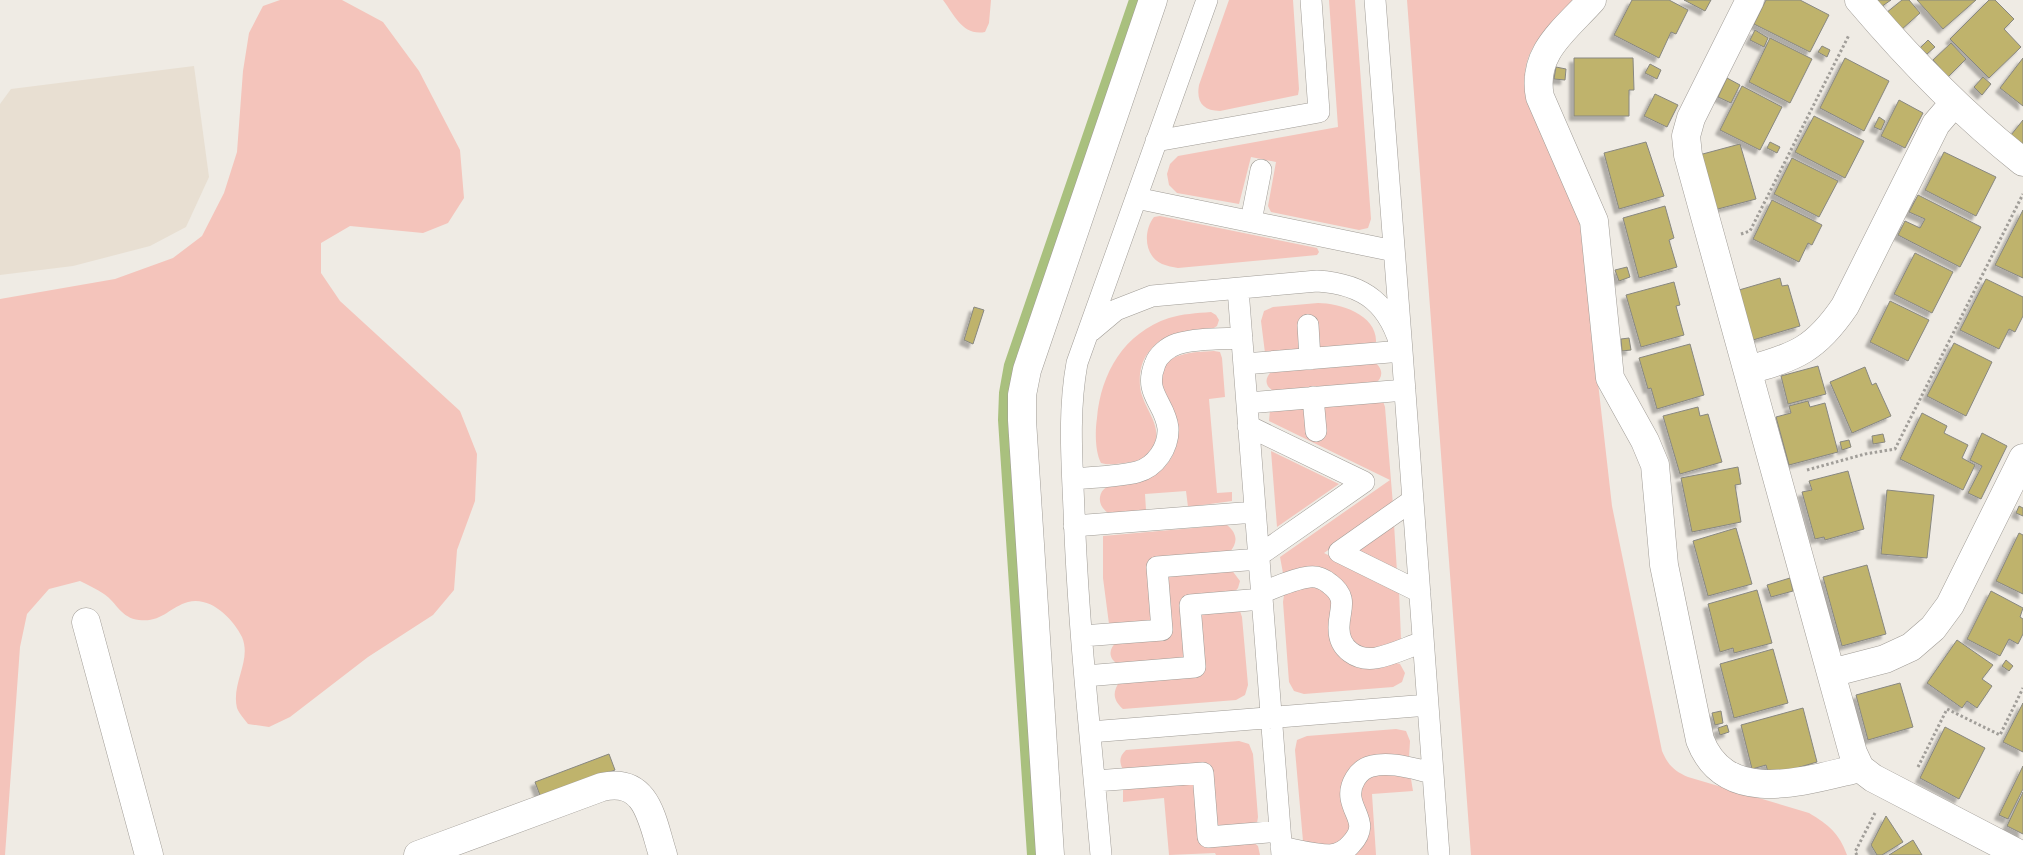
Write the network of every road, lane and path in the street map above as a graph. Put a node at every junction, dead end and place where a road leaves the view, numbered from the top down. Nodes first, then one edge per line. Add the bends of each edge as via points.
1 (1153, 0) edge
2 (1207, 0) edge
3 (1311, 0) edge
4 (1376, 0) edge
5 (1592, 0) edge
6 (1750, 0) edge
7 (1863, 5) edge
8 (1954, 103) junction
9 (1156, 141) junction
10 (2023, 162) edge
11 (1262, 170) dead end
12 (2023, 193) edge
13 (1136, 198) junction
14 (1251, 221) junction
15 (1712, 242) junction
16 (1394, 251) junction
17 (1238, 289) junction
18 (1308, 325) dead end
19 (1088, 335) junction
20 (1242, 338) junction
21 (1402, 352) junction
22 (1310, 359) junction
23 (1244, 364) junction
24 (1748, 370) junction
25 (1405, 390) junction
26 (1314, 397) junction
27 (1247, 402) junction
28 (1248, 426) junction
29 (1316, 431) dead end
30 (2023, 458) edge
31 (1777, 478) junction
32 (1073, 479) junction
33 (1413, 500) junction
34 (1255, 512) junction
35 (1074, 526) junction
36 (1259, 558) junction
37 (1420, 592) junction
38 (1262, 596) junction
39 (86, 622) dead end
40 (1082, 636) junction
41 (1423, 642) junction
42 (1830, 674) junction
43 (1085, 676) junction
44 (2023, 688) edge
45 (1428, 705) junction
46 (1271, 718) junction
47 (1090, 732) junction
48 (1860, 768) junction
49 (1433, 773) junction
50 (1095, 781) junction
51 (1897, 790) junction
52 (1281, 844) edge
53 (149, 855) edge
54 (418, 855) edge
55 (663, 855) edge
56 (1050, 855) edge
57 (1102, 855) edge
58 (1439, 855) edge
59 (1857, 855) edge
60 (2021, 855) edge

1 - 56 street via 1027,370 1022,395
2 - 9 lane
3 - 9 lane via 1319,112
4 - 16 lane
5 - 48 street via 1544,54 1538,67 1537,82 1540,97 1594,221 1610,378 1655,465 1664,565 1700,740 1714,766 1726,774 1757,783 1788,784
6 - 15 street via 1691,118 1686,136 1688,155
7 - 8 street via 1899,48
7 - 15 path via 1750,231
8 - 10 street
8 - 24 street via 1936,124 1845,306 1830,328 1810,346 1786,360
9 - 13 lane
11 - 14 lane
12 - 31 path via 1895,449
13 - 14 lane
13 - 19 lane
14 - 16 lane
15 - 24 street
16 - 21 lane
17 - 19 lane via 1152,296 1134,301 1100,321
17 - 20 lane
17 - 21 lane via 1318,281 1338,282 1357,289 1374,299 1388,314
18 - 22 lane
19 - 32 lane via 1077,363 1072,392
20 - 23 lane
20 - 32 lane via 1177,344 1165,350 1151,372 1151,385 1168,428 1161,455 1138,472
21 - 22 lane
21 - 25 lane
22 - 23 lane
23 - 27 lane
24 - 31 street
25 - 26 lane
25 - 33 lane
26 - 27 lane
26 - 29 lane
27 - 28 lane
28 - 34 lane
28 - 36 lane via 1364,482
30 - 42 street via 1950,605 1933,628 1911,647 1884,659
31 - 42 street
32 - 35 lane
33 - 37 lane
33 - 37 lane via 1339,552
34 - 35 lane
34 - 36 lane
35 - 40 lane
36 - 38 lane
36 - 40 lane via 1157,567 1162,630
37 - 41 lane
38 - 41 lane via 1311,576 1336,588 1342,601 1338,628 1341,642 1350,653 1362,658 1376,658
38 - 43 lane via 1190,605 1195,667
38 - 46 lane
39 - 53 street
40 - 43 lane
41 - 45 lane
42 - 48 street
43 - 47 lane
44 - 51 path via 2000,735 1947,709
45 - 46 lane
45 - 49 lane
46 - 47 lane
46 - 52 lane
47 - 50 lane
48 - 51 street
49 - 52 lane via 1384,764 1370,766 1359,773 1352,786 1351,799 1360,826 1356,839 1346,850 1333,855
49 - 58 lane
50 - 52 lane via 1203,773 1208,837
50 - 57 lane
51 - 59 path via 1855,852
51 - 60 street
54 - 55 street via 617,784 631,788 642,797

